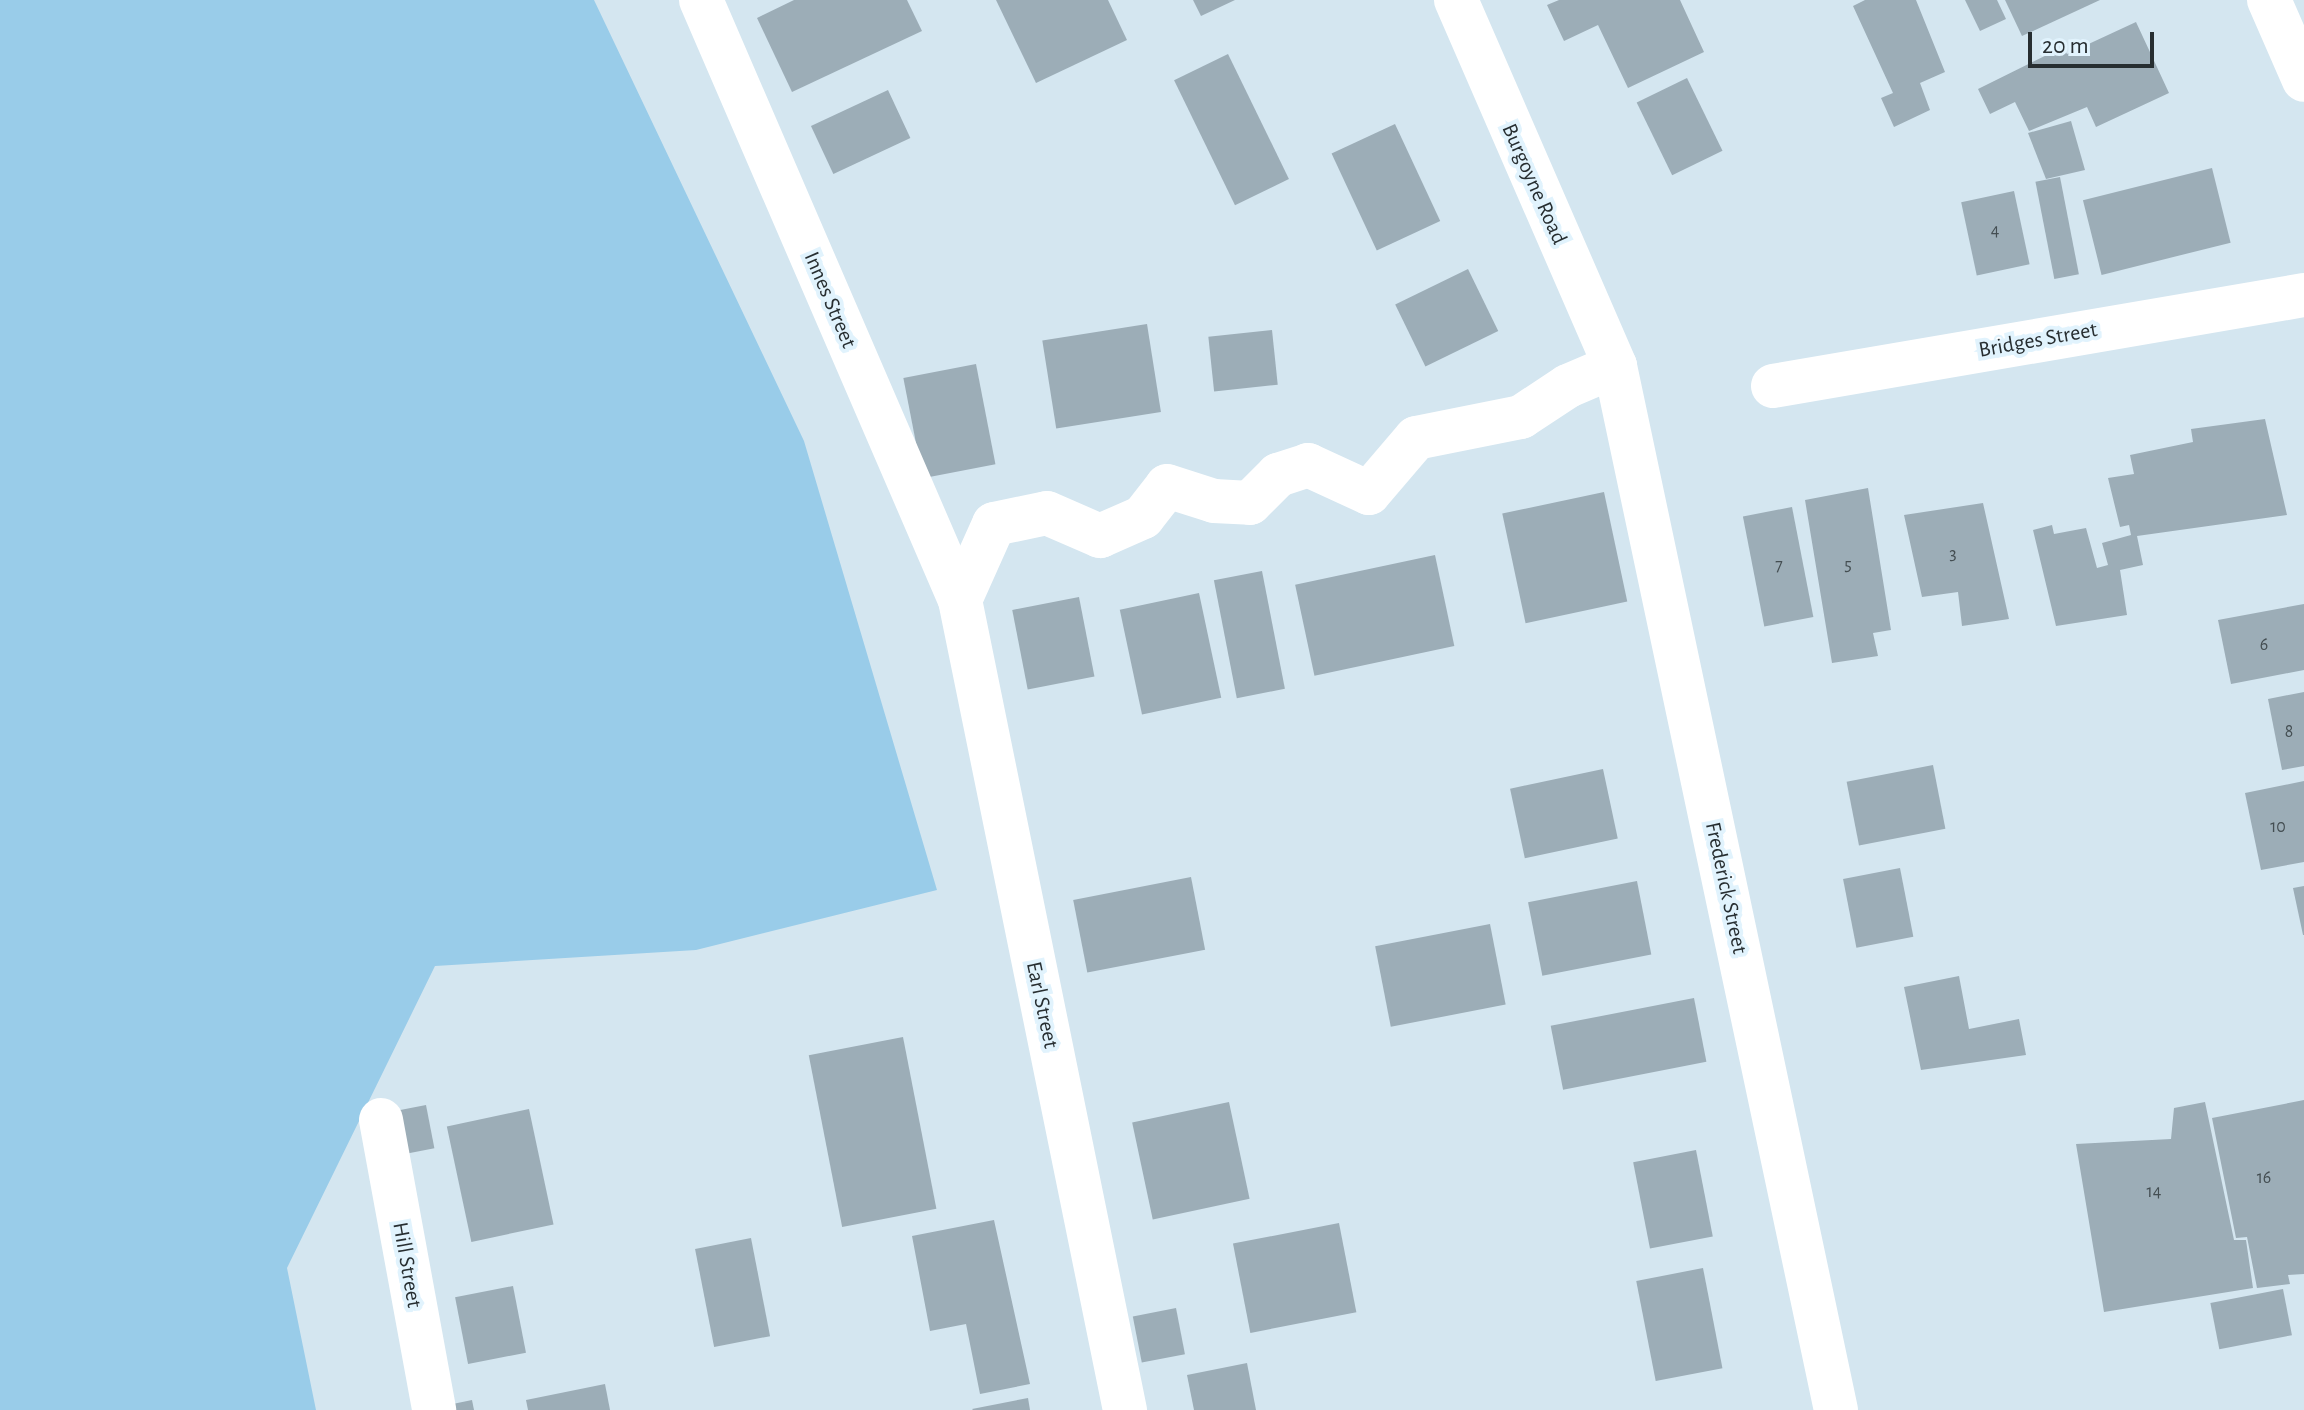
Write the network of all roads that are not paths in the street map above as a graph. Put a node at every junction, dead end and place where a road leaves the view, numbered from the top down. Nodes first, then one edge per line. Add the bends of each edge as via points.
1 (701, 0) edge
2 (1456, 0) edge
3 (2269, 0) edge
4 (2304, 80) edge
5 (2304, 295) edge
6 (1615, 366) junction
7 (1773, 386) dead end
8 (960, 600) junction
9 (381, 1120) dead end
10 (434, 1410) edge
11 (1125, 1410) edge
12 (1836, 1410) edge

1 - 8 street, Innes Street
2 - 6 street, Burgoyne Road
3 - 4 street
5 - 7 street, Bridges Street
6 - 8 street via 1568,386 1521,417 1416,438 1369,493 1308,465 1278,475 1250,503 1214,501 1167,486 1143,517 1100,536 1047,513 994,524
6 - 12 street, Frederick Street
8 - 11 street, Earl Street
9 - 10 street, Hill Street

